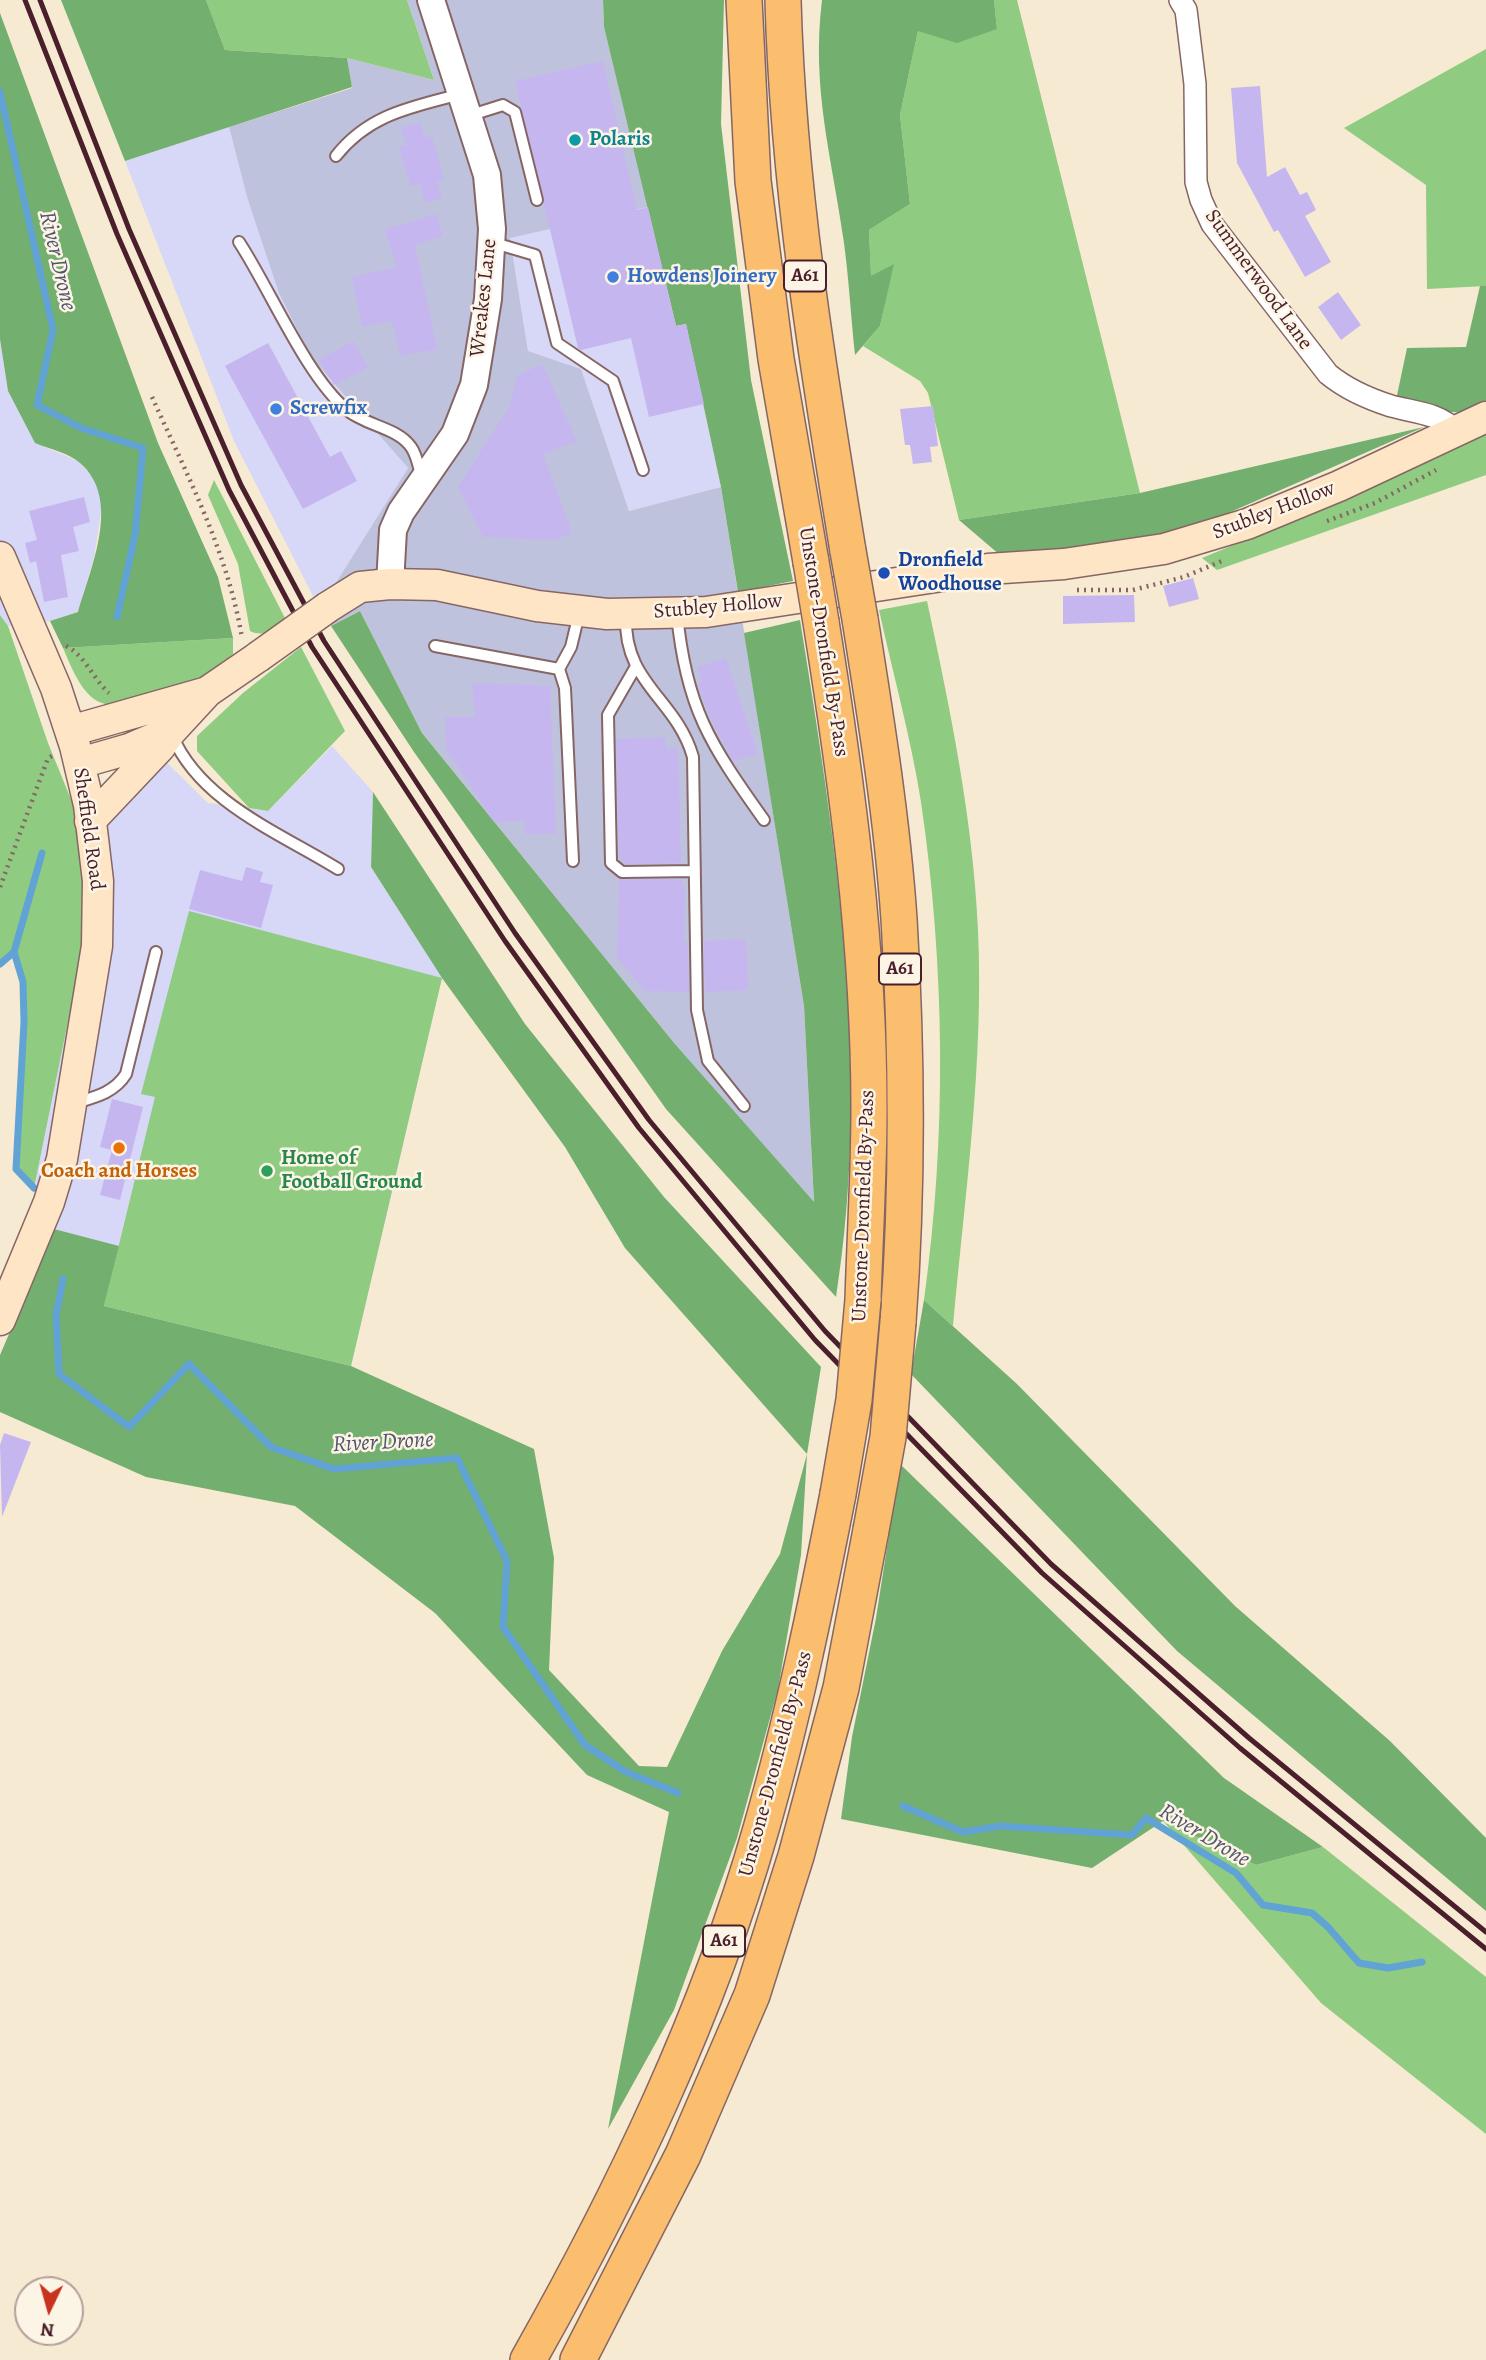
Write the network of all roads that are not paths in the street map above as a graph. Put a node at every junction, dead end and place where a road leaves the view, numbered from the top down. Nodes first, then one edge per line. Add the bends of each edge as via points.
1 (431, 0) edge
2 (744, 0) edge
3 (783, 0) edge
4 (1180, 0) edge
5 (465, 105) junction
6 (336, 156) dead end
7 (537, 200) dead end
8 (239, 242) dead end
9 (491, 242) junction
10 (1486, 417) edge
11 (1455, 431) junction
12 (643, 470) dead end
13 (423, 481) junction
14 (0, 558) edge
15 (390, 583) junction
16 (0, 605) edge
17 (580, 611) junction
18 (677, 613) junction
19 (626, 614) junction
20 (29, 629) junction
21 (435, 646) dead end
22 (635, 668) junction
23 (559, 669) junction
24 (207, 692) junction
25 (171, 731) junction
26 (75, 747) junction
27 (764, 820) dead end
28 (90, 821) junction
29 (573, 861) dead end
30 (338, 869) dead end
31 (695, 870) junction
32 (156, 952) dead end
33 (72, 1104) junction
34 (744, 1106) dead end
35 (0, 1320) edge
36 (528, 2360) edge
37 (578, 2360) edge

1 - 5 street, Wreakes Lane
2 - 36 highway, Unstone-Dronfield By-Pass / A61, bridge via 753,181 776,359 841,745 859,910 869,1107 863,1300 854,1400 804,1670 761,1831 719,1957 655,2115 582,2266
3 - 37 highway, Unstone-Dronfield By-Pass / A61, bridge via 785,90 797,216 884,770 898,919 906,1166 898,1322 888,1437 841,1688 796,1856 752,1995 683,2155
4 - 11 street, Summerwood Lane via 1186,10 1195,84 1195,182 1212,224 1334,379 1387,405 1445,421
5 - 6 lane via 401,111 351,136
5 - 7 lane via 503,105 514,112
5 - 9 street, Wreakes Lane via 487,175
8 - 13 lane via 332,396 368,424 398,434 412,448
9 - 12 lane via 535,255 557,343 613,381
9 - 13 street, Wreakes Lane via 488,299 474,385 455,434
10 - 11 main road, Stubley Hollow
11 - 18 main road, Stubley Hollow via 1247,524 1164,549
13 - 15 street, Wreakes Lane via 393,530
14 - 20 main road, Sheffield Road
15 - 17 main road, Stubley Hollow via 437,585
15 - 24 main road, Stubley Hollow, bridge via 360,587
16 - 20 main road
17 - 19 main road, Stubley Hollow
17 - 23 lane via 571,647
18 - 19 main road, Stubley Hollow
18 - 27 lane via 683,666 698,716 719,757
19 - 22 lane via 628,653
20 - 26 main road, Sheffield Road via 56,688
21 - 23 lane
22 - 31 lane via 687,738 693,757
22 - 31 lane via 608,715 611,863 622,872
23 - 29 lane via 565,688
24 - 25 main road, Stubley Hollow
24 - 26 main road, Stubley Hollow
25 - 26 main road, Stubley Hollow via 129,750
25 - 28 main road, Stubley Hollow
25 - 30 lane via 179,752 217,796
26 - 28 main road, Sheffield Road
28 - 33 main road, Sheffield Road via 97,870 97,946
31 - 34 lane via 701,1042 708,1061
32 - 33 lane via 126,1074 104,1094
33 - 35 main road, Sheffield Road via 62,1159

